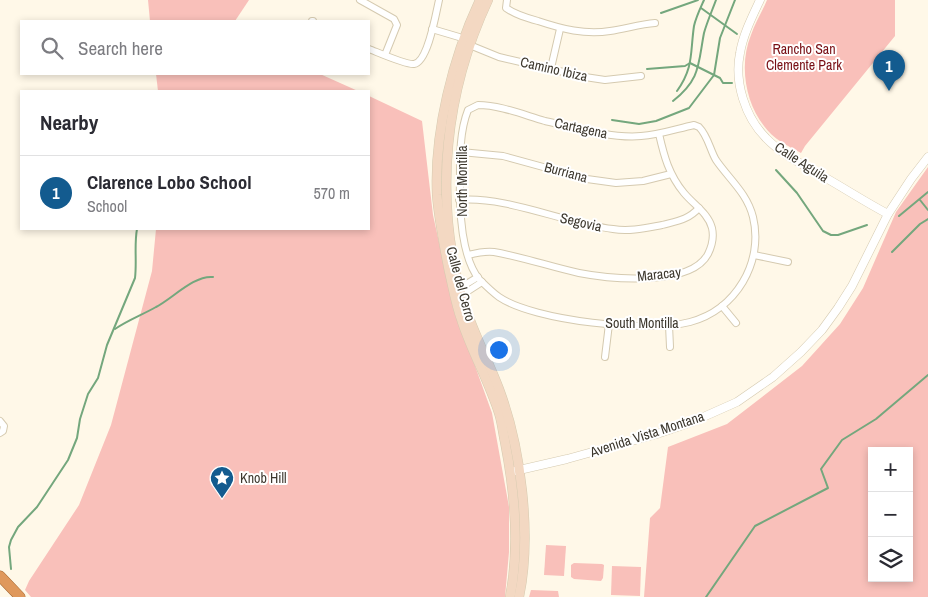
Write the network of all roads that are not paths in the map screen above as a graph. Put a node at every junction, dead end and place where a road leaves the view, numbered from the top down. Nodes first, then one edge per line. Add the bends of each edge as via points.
1 (360, 0) edge
2 (439, 0) edge
3 (480, 0) edge
4 (488, 0) edge
5 (507, 0) edge
6 (760, 0) edge
7 (655, 23) dead end
8 (560, 28) junction
9 (432, 30) junction
10 (466, 42) junction
11 (370, 49) edge
12 (385, 55) junction
13 (551, 68) junction
14 (641, 76) dead end
15 (468, 110) joint
16 (696, 126) joint
17 (659, 134) junction
18 (461, 152) junction
19 (928, 157) edge
20 (671, 174) junction
21 (459, 200) junction
22 (698, 208) junction
23 (888, 214) junction
24 (468, 255) junction
25 (754, 255) junction
26 (788, 262) dead end
27 (480, 280) junction
28 (457, 292) junction
29 (722, 306) junction
30 (736, 323) dead end
31 (609, 324) junction
32 (669, 325) junction
33 (670, 347) dead end
34 (605, 357) dead end
35 (0, 421) edge
36 (0, 433) edge
37 (515, 471) junction
38 (0, 576) edge
39 (20, 597) edge
40 (510, 597) edge
41 (519, 597) edge

1 - 12 street via 394,19 397,25
2 - 9 street
3 - 10 main road, Calle del Cerro
4 - 10 main road, Calle del Cerro
5 - 8 street via 506,8 513,13
6 - 23 street, Calle Aguila via 742,43 739,69 743,99 753,120 766,138 794,159
7 - 8 street via 589,33
8 - 13 street
9 - 10 street, Camino Ibiza
9 - 12 street via 418,62 412,64
10 - 13 street, Camino Ibiza via 499,56
10 - 28 main road, Calle del Cerro via 446,162 448,234
11 - 12 street
13 - 14 street, Camino Ibiza via 605,80
15 - 17 street, Cartagena via 478,105 492,106 618,136
15 - 18 street, North Montilla
16 - 17 street, Cartagena
16 - 25 street, South Montilla via 701,128 716,160 748,202 753,217
17 - 20 street, Maracay
18 - 20 street, Burriana via 503,156 587,179 616,183
18 - 21 street, North Montilla
19 - 23 street, Avenida Vista Montana
20 - 22 street, Maracay
21 - 22 street, Segovia via 487,200 614,230 640,229 684,220
21 - 24 street, North Montilla
22 - 24 street, Maracay via 712,228 712,247 705,260 679,274 610,277 492,252
23 - 37 street, Avenida Vista Montana via 838,308 801,352 766,382 736,402 692,422
24 - 27 street, North Montilla
25 - 26 street
25 - 29 street, South Montilla via 748,274 736,293
27 - 28 street via 465,293
27 - 31 street, South Montilla via 499,297 516,306 584,322
28 - 37 main road, Calle del Cerro via 462,322 499,413
29 - 30 street
29 - 32 street, South Montilla via 704,317
31 - 32 street, South Montilla
31 - 34 street
32 - 33 street
35 - 36 street via 4,426
37 - 40 main road, Calle del Cerro via 515,549
37 - 41 main road, Calle del Cerro via 524,511
38 - 39 highway

